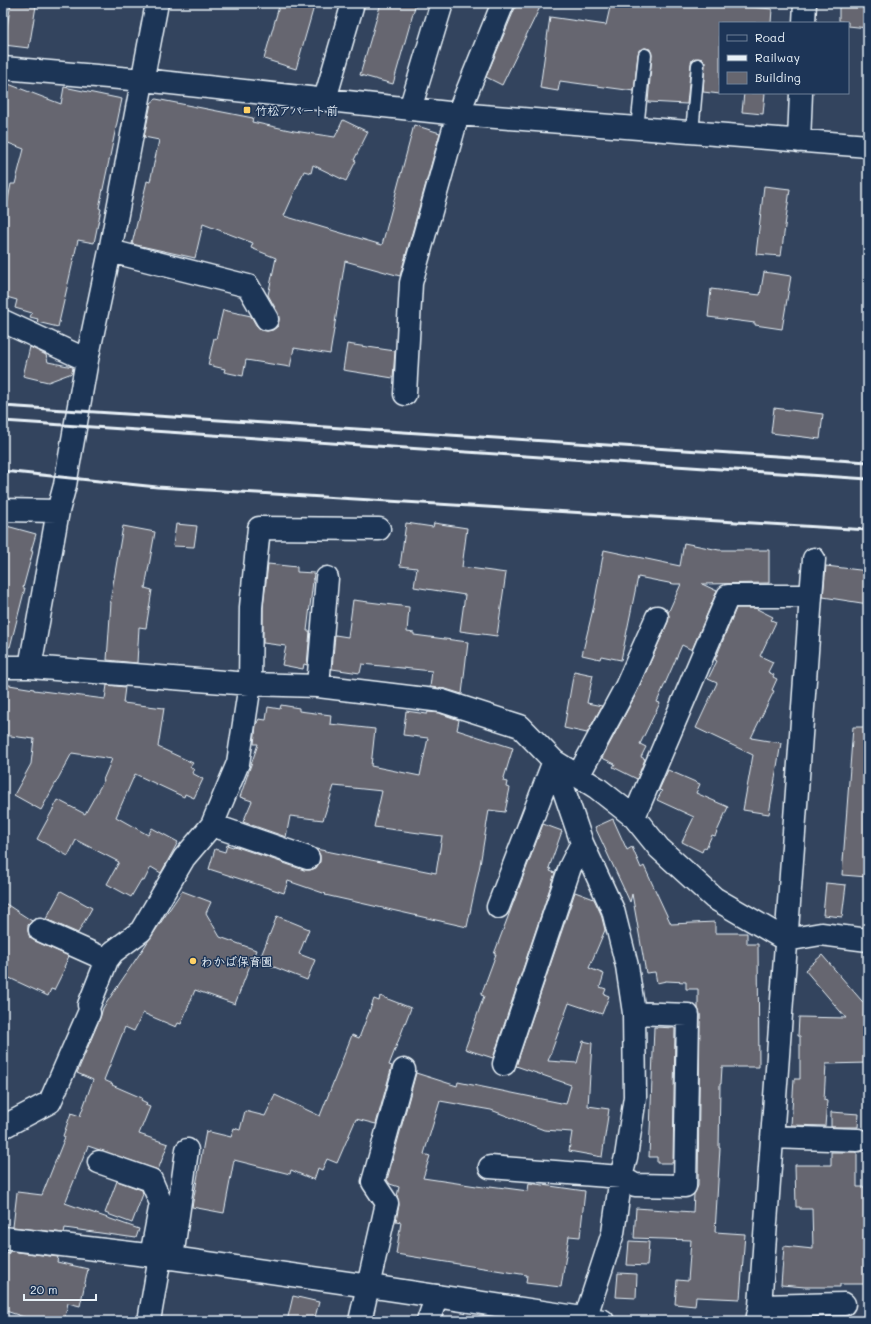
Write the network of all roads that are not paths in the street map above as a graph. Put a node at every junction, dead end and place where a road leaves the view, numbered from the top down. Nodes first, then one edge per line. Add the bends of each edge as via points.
1 (157, 3) edge
2 (353, 3) edge
3 (442, 3) edge
4 (503, 3) edge
5 (805, 3) edge
6 (804, 22) edge
7 (645, 55) dead end
8 (698, 65) dead end
9 (3, 68) edge
10 (143, 80) junction
11 (801, 94) edge
12 (325, 99) junction
13 (410, 109) junction
14 (458, 114) junction
15 (637, 128) junction
16 (692, 132) junction
17 (798, 141) junction
18 (868, 146) edge
19 (110, 251) junction
20 (267, 319) dead end
21 (3, 322) edge
22 (87, 360) junction
23 (405, 394) dead end
24 (3, 510) edge
25 (58, 511) junction
26 (379, 529) dead end
27 (814, 558) dead end
28 (327, 578) dead end
29 (811, 596) junction
30 (657, 617) dead end
31 (3, 667) edge
32 (30, 667) junction
33 (250, 684) junction
34 (318, 686) junction
35 (554, 761) junction
36 (578, 776) junction
37 (634, 818) junction
38 (212, 825) junction
39 (582, 843) junction
40 (308, 858) dead end
41 (498, 907) dead end
42 (40, 930) dead end
43 (786, 940) junction
44 (868, 940) edge
45 (108, 960) junction
46 (634, 1013) junction
47 (504, 1064) dead end
48 (404, 1070) dead end
49 (3, 1127) edge
50 (772, 1137) junction
51 (858, 1140) dead end
52 (187, 1150) dead end
53 (99, 1162) dead end
54 (490, 1167) dead end
55 (621, 1177) junction
56 (3, 1238) edge
57 (161, 1257) junction
58 (369, 1286) junction
59 (437, 1296) junction
60 (844, 1304) dead end
61 (758, 1314) edge
62 (594, 1320) edge
63 (149, 1321) edge
64 (360, 1321) edge
65 (428, 1321) edge

1 - 10 street
2 - 12 street
3 - 13 street
4 - 14 street
5 - 6 street
7 - 15 lane
8 - 16 lane
9 - 10 street
10 - 12 street
10 - 19 street
11 - 17 street
12 - 13 street
13 - 14 street
14 - 15 street
14 - 23 street via 411,283
15 - 16 street
16 - 17 street
17 - 18 street
19 - 20 street via 248,286
19 - 22 street
21 - 22 street
22 - 25 street
24 - 25 street
25 - 32 street
26 - 33 street via 259,528 251,607
27 - 29 street
28 - 34 street
29 - 37 street via 728,596
29 - 43 street
30 - 36 street via 626,687
31 - 32 street
32 - 33 street
33 - 34 street
33 - 38 street via 238,763
34 - 35 street via 442,701 520,726
35 - 36 street
35 - 39 street
35 - 41 street
36 - 37 street
37 - 43 street via 659,848 714,898
38 - 40 street
38 - 45 street via 184,858 141,931 113,952
39 - 46 street via 613,910 627,966
39 - 47 street via 570,866
42 - 45 street
43 - 44 street via 821,934
43 - 50 street
45 - 49 street via 50,1102
46 - 55 street via 635,1098
46 - 55 street via 688,1015 685,1186 635,1185
48 - 58 street via 373,1182 387,1203
50 - 51 street
50 - 61 street
52 - 57 street
53 - 57 street via 151,1180 162,1202
54 - 55 street
55 - 62 street via 613,1233
56 - 57 street
57 - 58 street
57 - 63 street
58 - 59 street
58 - 64 street
59 - 62 street
59 - 65 street
60 - 61 street

